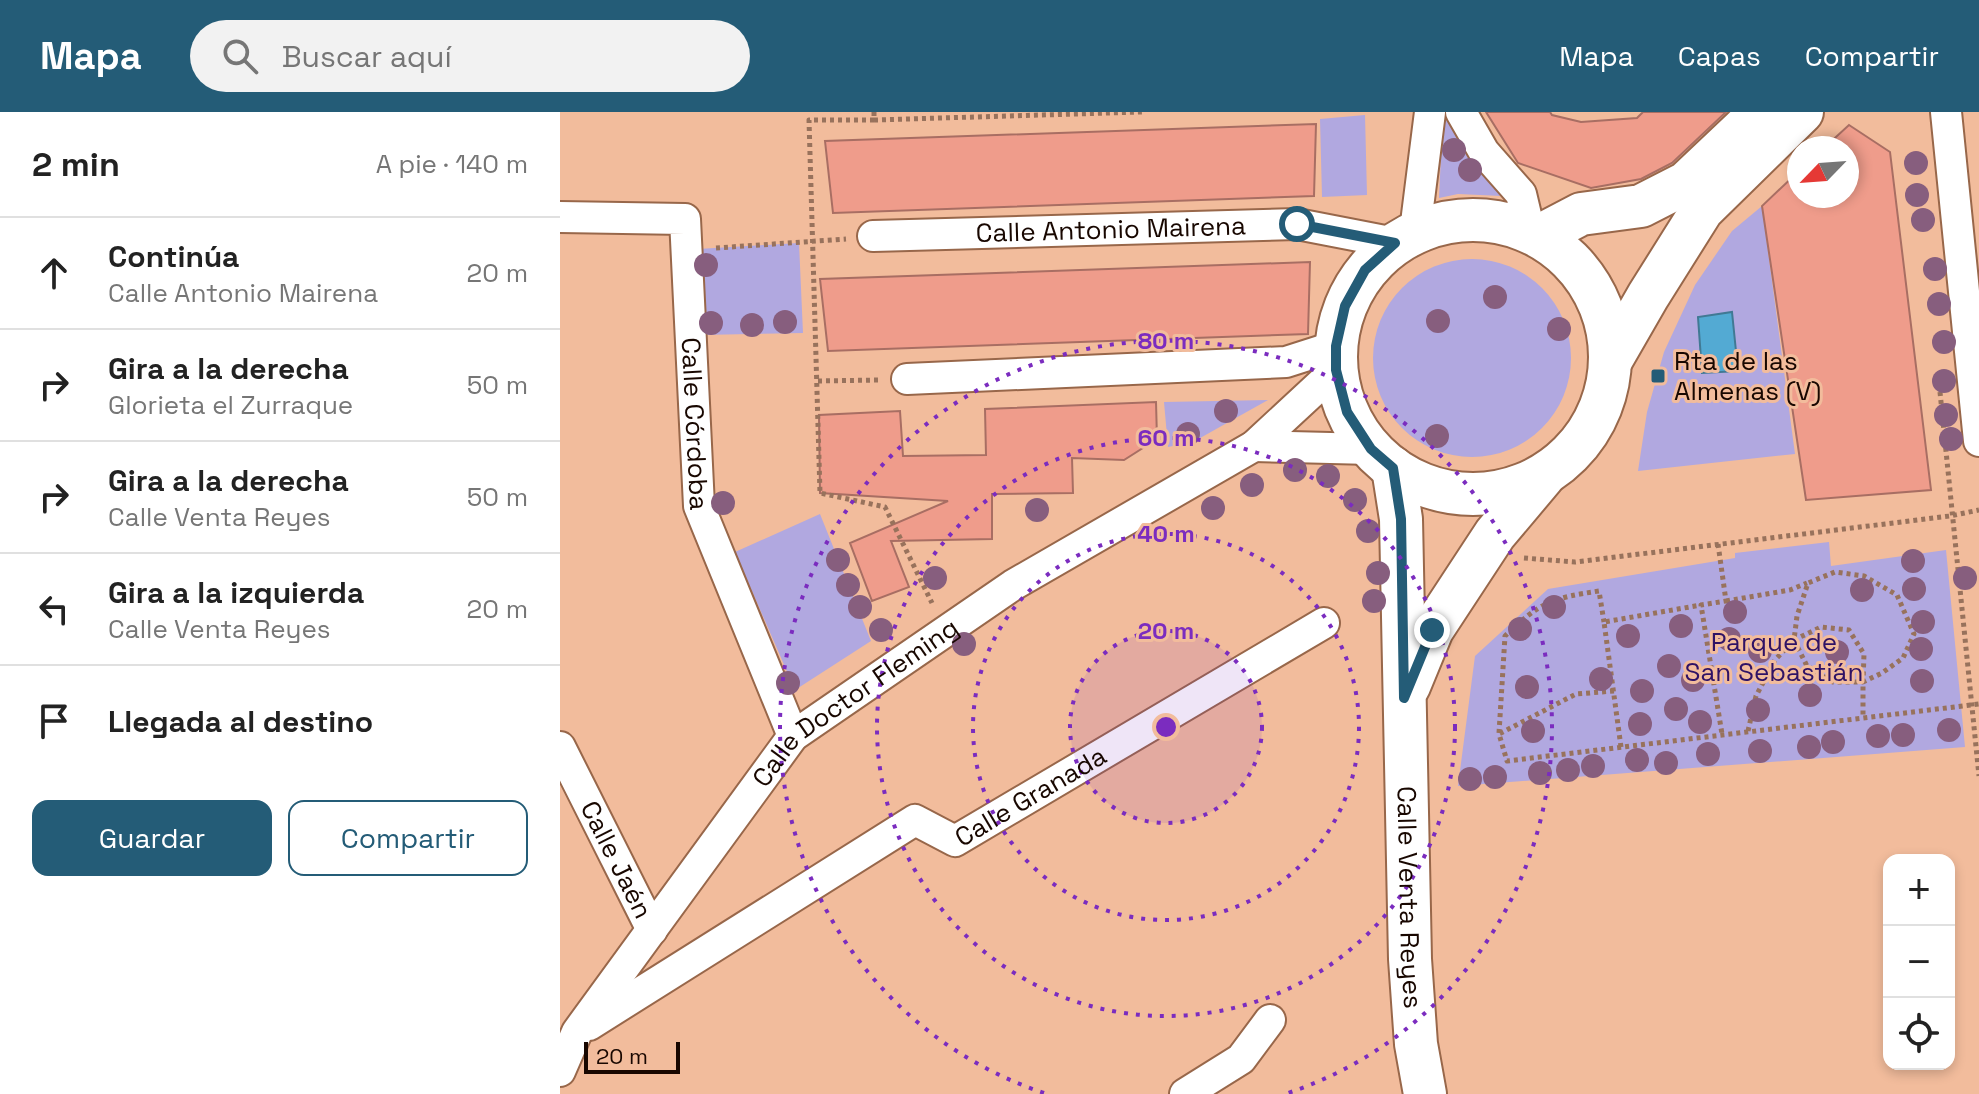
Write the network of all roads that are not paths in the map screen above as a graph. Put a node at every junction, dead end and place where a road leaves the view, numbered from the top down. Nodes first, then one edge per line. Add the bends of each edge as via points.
1 (1430, 112) edge
2 (1461, 112) edge
3 (1761, 112) edge
4 (1802, 112) edge
5 (1946, 112) edge
6 (560, 217) edge
7 (1535, 234) junction
8 (873, 236) dead end
9 (1405, 237) junction
10 (1336, 358) junction
11 (1610, 362) junction
12 (907, 379) road end
13 (1979, 441) edge
14 (1254, 446) junction
15 (1382, 458) junction
16 (1548, 472) junction
17 (1324, 623) dead end
18 (1404, 698) junction
19 (793, 736) junction
20 (560, 747) edge
21 (652, 930) junction
22 (1270, 1020) dead end
23 (569, 1029) edge
24 (560, 1071) edge
25 (1185, 1094) edge
26 (1425, 1094) edge

1 - 9 street
2 - 7 street via 1484,152 1521,194
3 - 7 main road via 1686,183 1641,206 1581,214
4 - 11 main road via 1702,210
5 - 13 street
6 - 19 street, Calle Córdoba via 685,219 699,506
7 - 9 main road via 1473,219
7 - 11 main road via 1569,259 1593,289 1606,324
8 - 9 street, Calle Antonio Mairena via 1297,224
9 - 10 main road via 1365,270 1345,306
10 - 12 street
10 - 14 street, Calle Doctor Fleming
10 - 15 main road via 1347,412
11 - 16 main road via 1602,405 1588,430
14 - 15 street
14 - 19 street, Calle Doctor Fleming via 1013,585
15 - 16 main road via 1429,487 1470,494 1510,489
15 - 18 main road, Calle Venta Reyes via 1401,519
16 - 18 main road, Calle Venta Reyes via 1495,534 1432,630
17 - 23 street, Calle Granada via 955,841 915,820
18 - 26 main road, Calle Venta Reyes via 1410,959
19 - 21 street, Calle Doctor Fleming
20 - 21 street, Calle Jaén
21 - 23 street, Calle Doctor Fleming
22 - 25 street via 1241,1059
23 - 24 street, Calle Doctor Fleming

